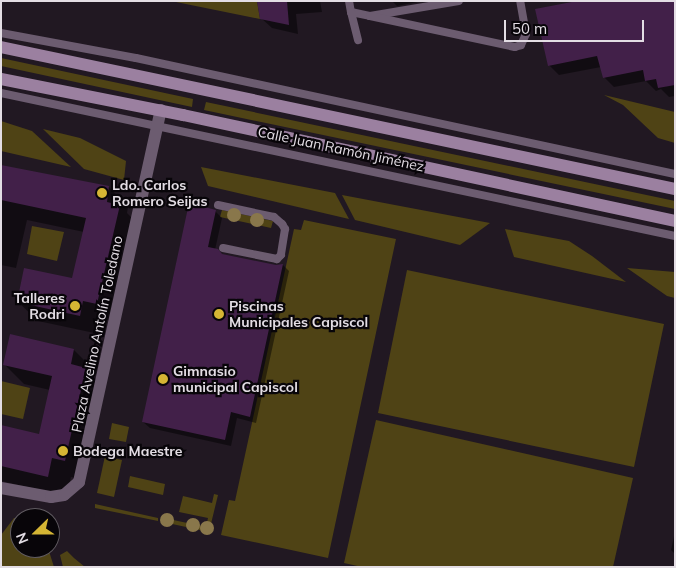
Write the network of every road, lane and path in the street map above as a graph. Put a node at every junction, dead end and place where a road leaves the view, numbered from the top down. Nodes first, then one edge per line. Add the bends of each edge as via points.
1 (349, 1) edge
2 (459, 1) edge
3 (520, 1) edge
4 (351, 12) junction
5 (370, 16) junction
6 (1, 32) edge
7 (358, 40) dead end
8 (1, 47) edge
9 (1, 79) edge
10 (1, 93) edge
11 (161, 110) junction
12 (158, 125) junction
13 (675, 174) edge
14 (675, 189) edge
15 (218, 205) dead end
16 (675, 221) edge
17 (675, 236) edge
18 (223, 248) dead end
19 (1, 488) edge

1 - 4 lane
2 - 5 lane
3 - 5 lane via 526,34 521,45 514,47
4 - 5 lane
4 - 7 lane
6 - 13 lane
8 - 14 main road
9 - 11 main road, Calle Juan Ramón Jiménez
10 - 12 lane, Calle Juan Ramón Jiménez
11 - 12 street, Plaza Avelino Antolín Toledano
11 - 16 main road, Calle Juan Ramón Jiménez
12 - 17 lane, Calle Juan Ramón Jiménez
12 - 19 street, Plaza Avelino Antolín Toledano via 79,482 64,495 51,497
15 - 18 lane via 274,217 285,229 281,255 277,258

